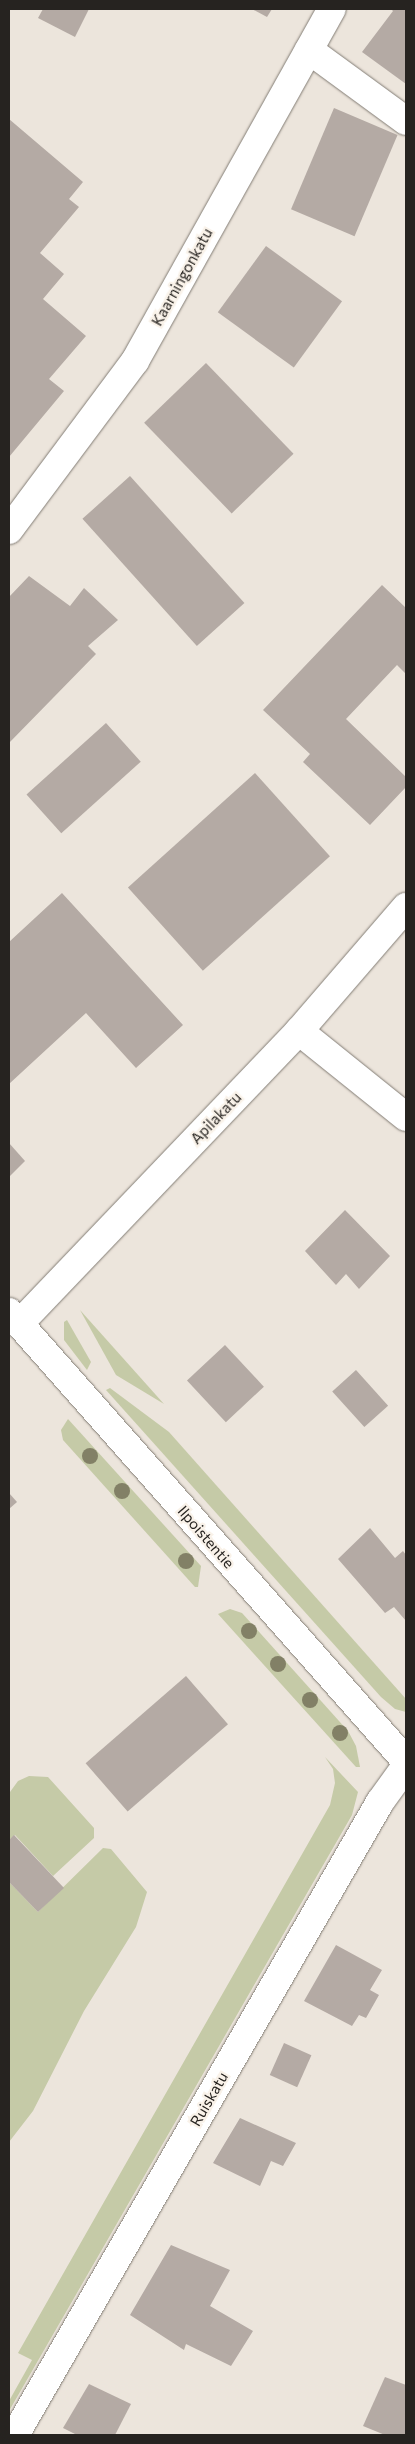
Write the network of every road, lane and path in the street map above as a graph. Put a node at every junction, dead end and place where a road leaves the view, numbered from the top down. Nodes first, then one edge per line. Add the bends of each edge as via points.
1 (332, 9) edge
2 (309, 50) junction
3 (406, 121) edge
4 (9, 530) edge
5 (406, 907) edge
6 (299, 1031) junction
7 (406, 1117) edge
8 (14, 1318) edge
9 (406, 1761) edge
10 (406, 1766) edge
11 (15, 2435) edge

1 - 2 street, Kaarningonkatu
2 - 3 street
2 - 4 street, Kaarningonkatu via 135,362
5 - 6 street, Apilakatu
6 - 7 street
6 - 8 street, Apilakatu
8 - 9 street, Ilpoistentie
10 - 11 street, Ruiskatu via 380,1802

